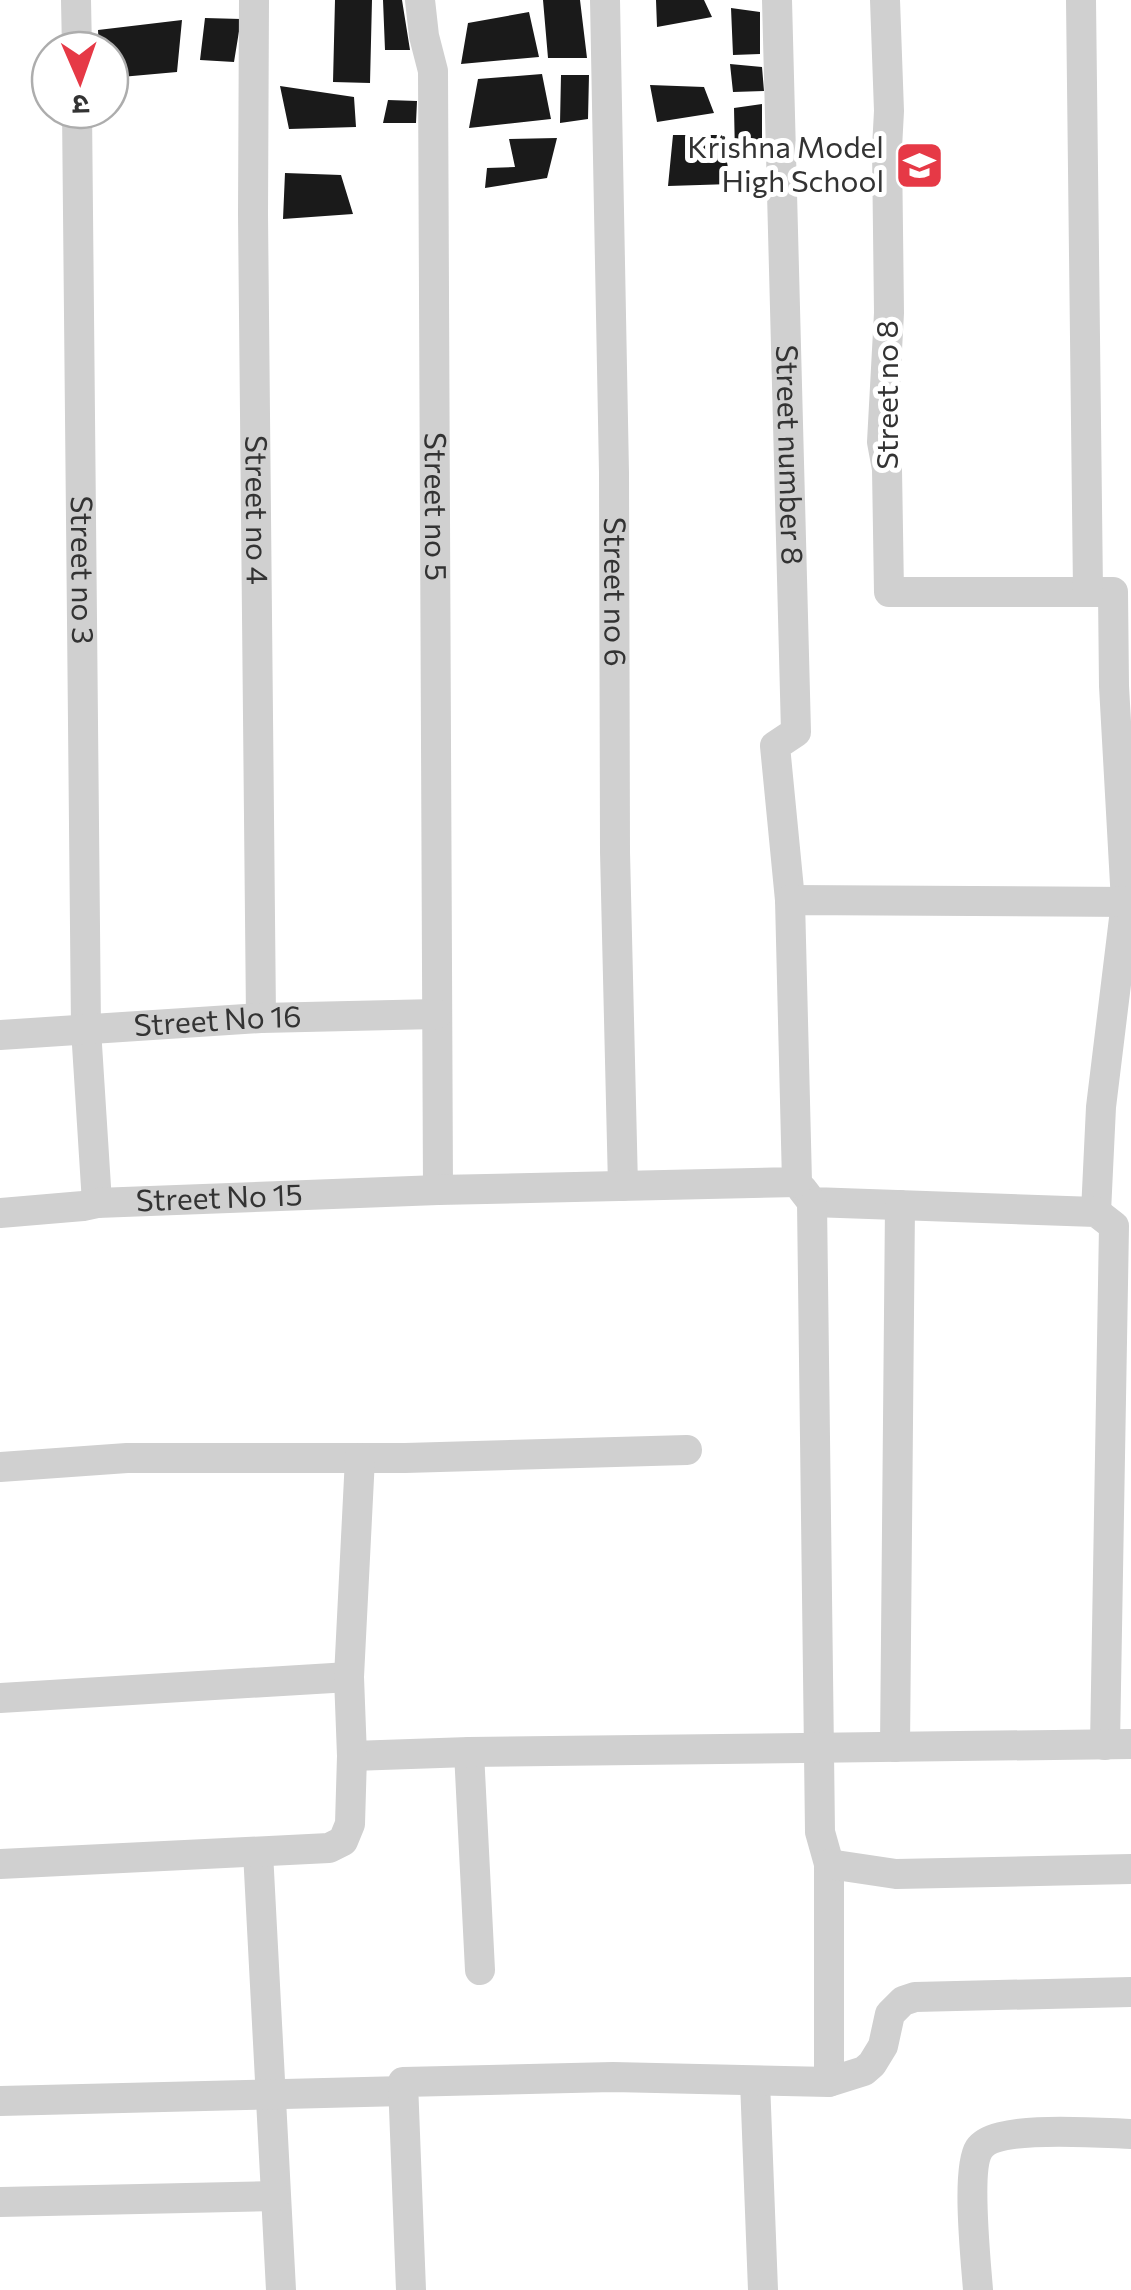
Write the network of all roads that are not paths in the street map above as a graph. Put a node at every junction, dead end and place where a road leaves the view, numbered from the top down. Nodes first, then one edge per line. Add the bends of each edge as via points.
1 (76, 0) edge
2 (254, 0) edge
3 (420, 0) edge
4 (605, 0) edge
5 (777, 0) edge
6 (886, 0) edge
7 (1081, 0) edge
8 (77, 30) edge
9 (78, 130) edge
10 (1088, 591) junction
11 (1122, 686) edge
12 (790, 900) junction
13 (1128, 902) edge
14 (437, 1014) junction
15 (260, 1018) junction
16 (86, 1029) junction
17 (0, 1035) edge
18 (1116, 1107) edge
19 (623, 1186) junction
20 (438, 1190) junction
21 (804, 1192) junction
22 (97, 1203) junction
23 (900, 1205) junction
24 (1096, 1212) junction
25 (0, 1213) edge
26 (687, 1450) dead end
27 (360, 1458) junction
28 (0, 1467) edge
29 (349, 1677) junction
30 (0, 1698) edge
31 (1118, 1744) edge
32 (895, 1747) junction
33 (820, 1748) junction
34 (469, 1752) junction
35 (352, 1756) junction
36 (258, 1852) junction
37 (0, 1864) edge
38 (829, 1864) junction
39 (1131, 1869) edge
40 (480, 1970) dead end
41 (1131, 1992) edge
42 (755, 2081) junction
43 (828, 2082) junction
44 (404, 2091) junction
45 (273, 2094) junction
46 (0, 2100) edge
47 (1131, 2134) edge
48 (275, 2196) junction
49 (0, 2202) edge
50 (282, 2290) edge
51 (411, 2290) edge
52 (762, 2290) edge
53 (978, 2290) edge

1 - 8 street
2 - 15 street, Street no 4
3 - 14 street, Street no 5 via 433,70
4 - 19 street, Street no 6
5 - 12 street, Street number 8 via 796,732 775,746
6 - 10 street, Street no 8 via 882,442 889,592
7 - 10 street
9 - 16 street, Street no 3
10 - 11 street via 1113,592
11 - 13 street
12 - 13 street
12 - 21 street
13 - 18 street
14 - 15 street, Street No 16
14 - 20 street, Street no 5
15 - 16 street, Street No 16
16 - 17 street, Street No 16
16 - 22 street, Street no 3
18 - 24 street
19 - 20 street, Street No 15
19 - 21 street, Street No 15
20 - 22 street, Street No 15
21 - 23 street, Street No 15
21 - 33 street
22 - 25 street, Street No 15
23 - 24 street, Street No 15
23 - 32 street
24 - 31 street via 1114,1226
26 - 27 street
27 - 28 street via 127,1458
27 - 29 street
29 - 30 street
29 - 35 street
31 - 32 street
32 - 33 street
33 - 34 street
33 - 38 street via 820,1832
34 - 35 street
34 - 40 street
35 - 36 street via 350,1824 343,1842
36 - 37 street
36 - 45 street
38 - 39 street via 896,1874
38 - 43 street
41 - 43 street via 915,1996 890,2014 872,2064
42 - 43 street
42 - 44 street via 403,2082
42 - 52 street
44 - 45 street
44 - 51 street
45 - 46 street
45 - 48 street
47 - 53 street via 1018,2134 980,2147 973,2191
48 - 49 street
48 - 50 street

